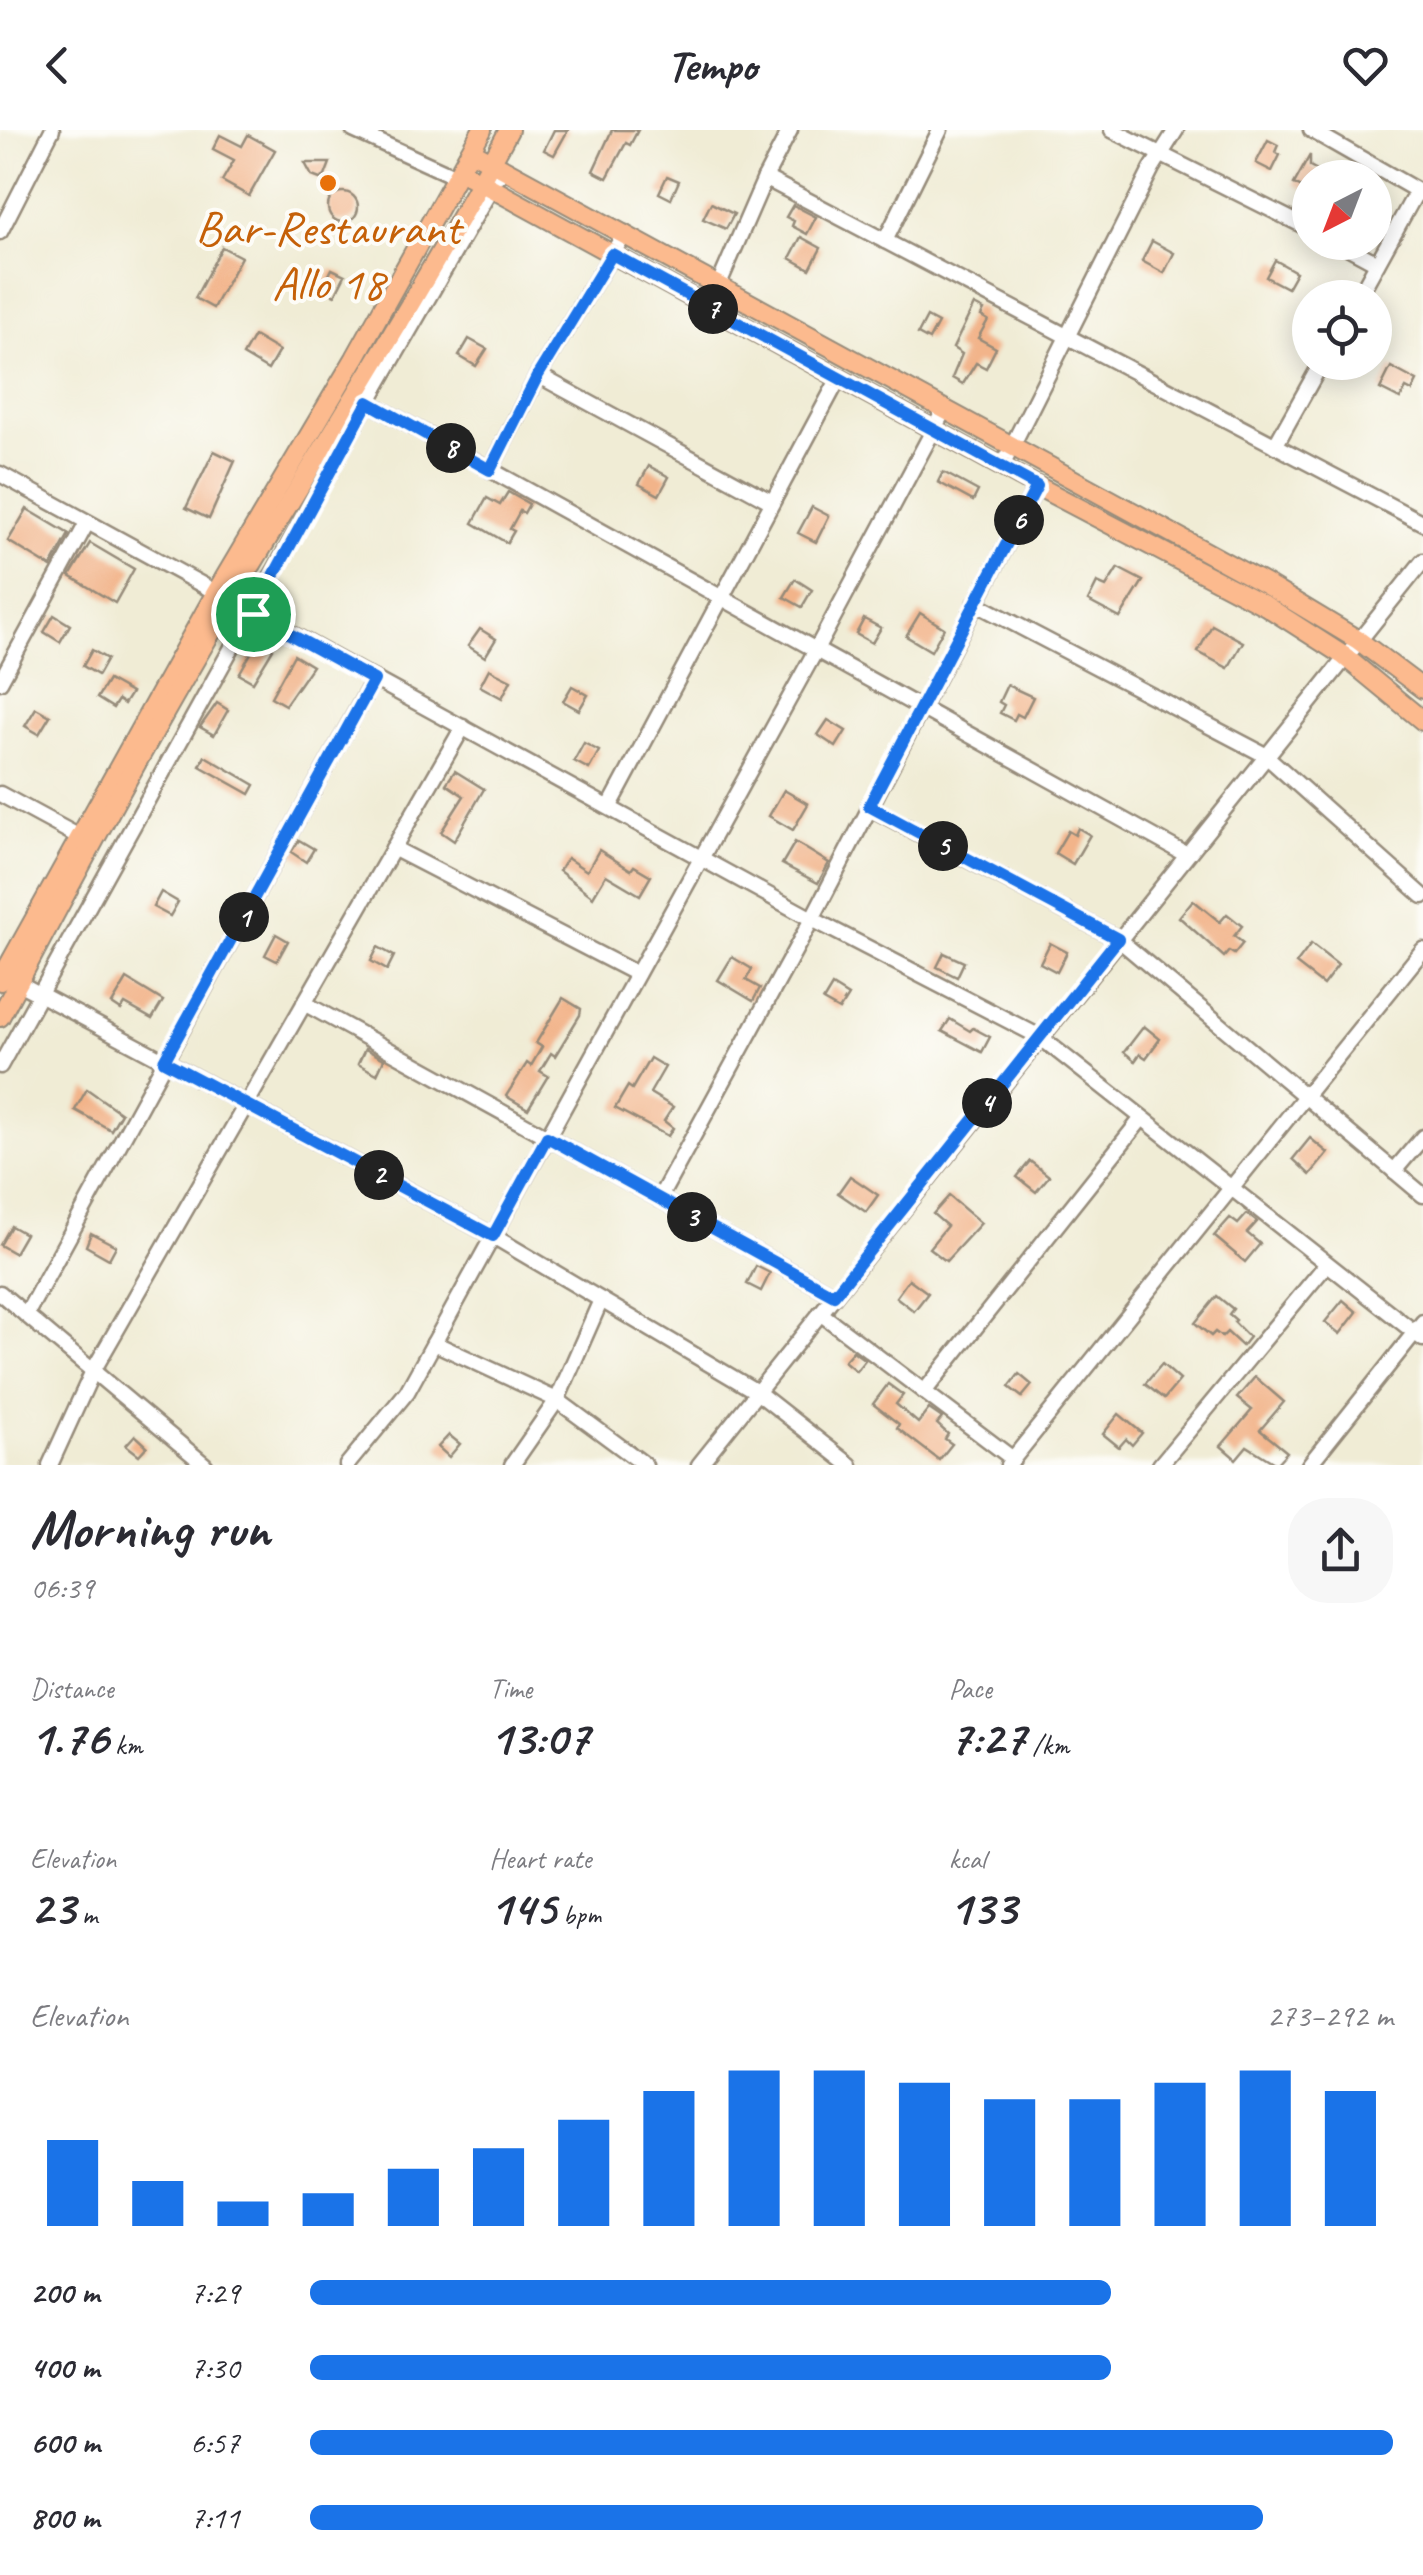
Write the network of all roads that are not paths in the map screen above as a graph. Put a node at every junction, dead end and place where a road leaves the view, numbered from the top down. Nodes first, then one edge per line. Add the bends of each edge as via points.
1 (52, 130) edge
2 (353, 130) edge
3 (482, 130) edge
4 (509, 130) edge
5 (790, 130) edge
6 (940, 130) edge
7 (1112, 130) edge
8 (1176, 130) edge
9 (1311, 130) edge
10 (471, 151) junction
11 (1162, 154) junction
12 (497, 165) junction
13 (458, 174) junction
14 (765, 178) junction
15 (486, 185) junction
16 (1420, 193) edge
17 (5, 210) edge
18 (1292, 219) edge
19 (0, 232) edge
20 (625, 233) junction
21 (885, 241) junction
22 (612, 254) junction
23 (1372, 260) edge
24 (1378, 263) junction
25 (1368, 280) edge
26 (718, 285) junction
27 (709, 307) junction
28 (1068, 336) junction
29 (538, 375) junction
30 (839, 378) junction
31 (1312, 380) edge
32 (368, 402) junction
33 (944, 410) junction
34 (934, 429) junction
35 (1012, 446) junction
36 (1276, 446) junction
37 (1002, 466) junction
38 (490, 470) junction
39 (0, 474) edge
40 (1037, 486) junction
41 (772, 502) junction
42 (87, 523) junction
43 (1423, 523) edge
44 (1423, 561) edge
45 (721, 597) junction
46 (222, 598) junction
47 (975, 603) junction
48 (253, 614) junction
49 (1358, 640) junction
50 (816, 650) junction
51 (1344, 656) junction
52 (374, 680) junction
53 (0, 682) edge
54 (1423, 689) edge
55 (920, 708) junction
56 (1423, 721) edge
57 (462, 727) junction
58 (1265, 754) junction
59 (0, 794) edge
60 (610, 806) junction
61 (869, 806) junction
62 (85, 840) junction
63 (394, 848) junction
64 (1185, 854) junction
65 (703, 856) junction
66 (1423, 896) edge
67 (812, 918) junction
68 (1118, 939) junction
69 (1423, 950) edge
70 (6, 972) edge
71 (638, 974) junction
72 (40, 994) junction
73 (304, 1003) junction
74 (0, 1017) edge
75 (1040, 1037) junction
76 (164, 1061) junction
77 (0, 1066) edge
78 (1305, 1096) junction
79 (246, 1104) junction
80 (1142, 1118) junction
81 (547, 1137) junction
82 (1423, 1137) edge
83 (1394, 1172) junction
84 (1231, 1188) junction
85 (1423, 1196) edge
86 (659, 1199) junction
87 (493, 1236) junction
88 (1327, 1264) junction
89 (0, 1293) edge
90 (834, 1295) junction
91 (601, 1300) junction
92 (820, 1313) junction
93 (26, 1315) junction
94 (1420, 1332) edge
95 (434, 1343) junction
96 (94, 1372) junction
97 (758, 1392) junction
98 (924, 1392) junction
99 (558, 1400) junction
100 (1011, 1462) edge
101 (50, 1465) edge
102 (205, 1465) edge
103 (347, 1465) edge
104 (512, 1465) edge
105 (644, 1465) edge
106 (699, 1465) edge
107 (850, 1465) edge
108 (1160, 1465) edge
109 (1309, 1465) edge

1 - 17 street
2 - 13 street
3 - 10 main road
4 - 12 main road
5 - 14 street
6 - 21 street
7 - 11 street
8 - 11 street
9 - 16 street
10 - 12 main road
10 - 13 main road
11 - 18 street
11 - 28 street
12 - 15 main road
12 - 20 main road
13 - 15 main road
13 - 46 main road
14 - 21 street
14 - 26 street
15 - 22 main road
15 - 32 street
15 - 46 main road
16 - 24 street
17 - 19 street
20 - 22 street
20 - 26 main road
21 - 28 street
22 - 27 main road
22 - 29 street
23 - 24 street
24 - 25 street
26 - 27 street
26 - 33 main road
27 - 30 main road
28 - 35 street
28 - 36 street
29 - 38 street
29 - 41 street
30 - 34 main road
30 - 41 street
31 - 36 street
32 - 38 street
32 - 48 street
33 - 34 street
33 - 35 main road
34 - 37 main road
34 - 50 street
35 - 37 street
35 - 49 main road
36 - 43 street
37 - 40 main road
38 - 45 street
39 - 42 street
40 - 47 street
40 - 51 main road via 1266,606
41 - 45 street
42 - 46 street
42 - 53 street
44 - 49 street
45 - 50 street
45 - 60 street
46 - 48 street
46 - 62 main road
47 - 55 street
47 - 58 street
48 - 52 street
48 - 72 street
49 - 51 street
49 - 54 main road
50 - 55 street
50 - 65 street
51 - 56 main road
51 - 58 street
52 - 57 street
52 - 76 street
55 - 61 street
55 - 64 street
57 - 60 street
57 - 63 street
58 - 64 street
58 - 66 street
59 - 62 street
60 - 65 street
61 - 67 street
61 - 68 street
62 - 70 main road
63 - 71 street
63 - 73 street
64 - 68 street
65 - 67 street
65 - 71 street
67 - 75 street
67 - 86 street
68 - 75 street
68 - 78 street
69 - 78 street
70 - 72 street
70 - 74 main road
71 - 81 street
72 - 76 street
72 - 77 street
73 - 79 street
73 - 81 street
75 - 80 street
75 - 90 street
76 - 79 street
76 - 93 street
78 - 83 street
78 - 84 street
79 - 87 street
79 - 96 street
80 - 84 street
80 - 98 street
81 - 86 street
81 - 87 street
82 - 83 street
83 - 85 street
84 - 88 street
84 - 100 street
86 - 90 street
87 - 91 street
87 - 95 street
88 - 94 street
88 - 108 street
89 - 93 street
90 - 92 street
91 - 97 street
91 - 99 street
92 - 97 street
92 - 98 street
93 - 96 street
94 - 109 street
95 - 99 street
95 - 103 street via 407,1392
96 - 101 street
96 - 102 street
97 - 106 street
97 - 107 street
98 - 100 street
99 - 104 street
99 - 105 street

